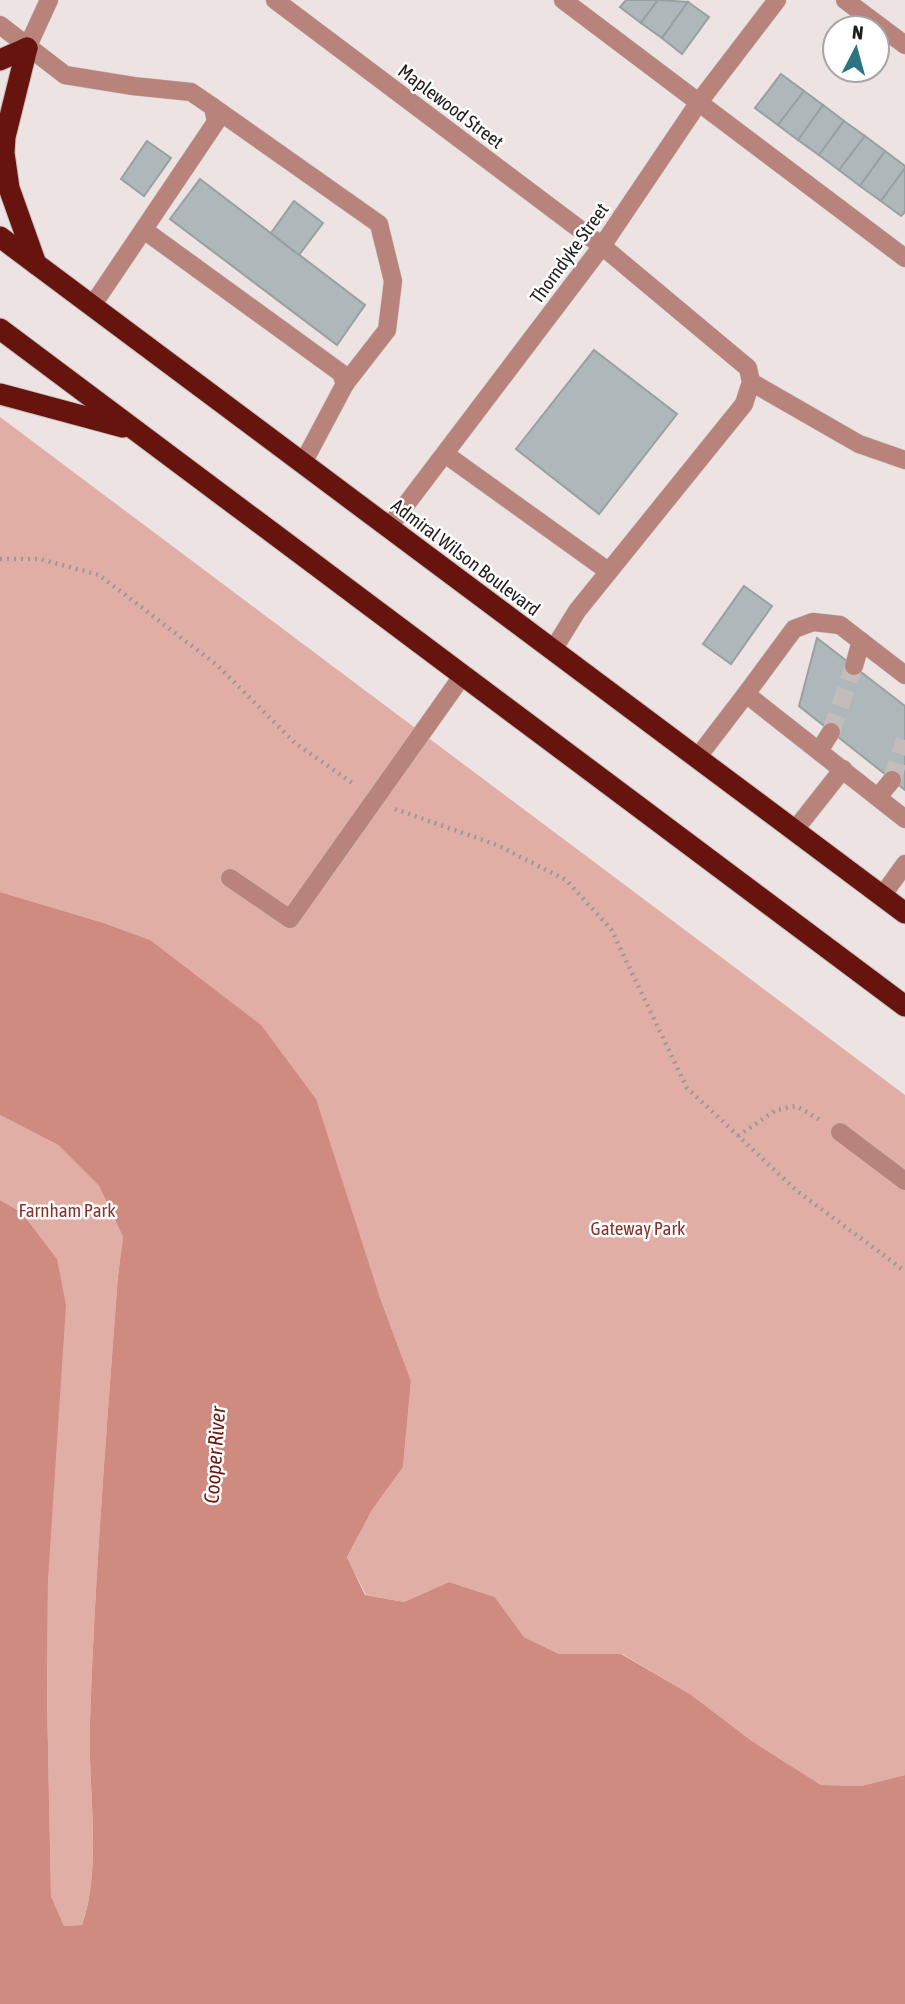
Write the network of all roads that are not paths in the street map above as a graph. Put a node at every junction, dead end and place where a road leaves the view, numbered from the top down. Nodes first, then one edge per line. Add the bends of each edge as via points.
1 (50, 0) edge
2 (275, 0) edge
3 (562, 0) edge
4 (778, 0) edge
5 (845, 0) edge
6 (0, 25) edge
7 (905, 45) edge
8 (27, 48) junction
9 (0, 60) edge
10 (699, 102) junction
11 (212, 107) junction
12 (144, 230) junction
13 (0, 237) edge
14 (602, 246) junction
15 (905, 258) edge
16 (36, 264) junction
17 (92, 306) junction
18 (0, 329) edge
19 (751, 382) junction
20 (345, 384) junction
21 (0, 394) edge
22 (135, 430) junction
23 (445, 454) junction
24 (905, 460) edge
25 (303, 463) junction
26 (388, 527) junction
27 (608, 571) junction
28 (861, 641) junction
29 (552, 650) junction
30 (854, 666) tunnel mouth
31 (463, 675) junction
32 (905, 675) edge
33 (746, 694) junction
34 (831, 732) tunnel mouth
35 (819, 751) junction
36 (697, 758) junction
37 (843, 769) junction
38 (892, 780) tunnel mouth
39 (878, 797) junction
40 (905, 819) edge
41 (794, 831) junction
42 (905, 864) edge
43 (230, 878) dead end
44 (882, 896) junction
45 (905, 913) edge
46 (905, 1006) edge
47 (840, 1132) road end
48 (905, 1181) edge

1 - 8 street
2 - 14 street, Maplewood Street
3 - 10 street
4 - 10 street, Thorndyke Street
5 - 7 street
6 - 8 street
8 - 9 highway
8 - 11 street via 65,75 191,92
8 - 16 highway via 4,153 9,188
10 - 14 street, Thorndyke Street
10 - 15 street
11 - 12 street via 216,122
11 - 20 street via 380,225 393,281 387,330
12 - 17 street
12 - 20 street via 341,373
13 - 16 highway, Admiral Wilson Boulevard
14 - 19 street, Maplewood Street via 748,368
14 - 23 street, Thorndyke Street
16 - 17 highway, Admiral Wilson Boulevard
17 - 25 highway, Admiral Wilson Boulevard
18 - 22 highway
19 - 24 street via 859,444
19 - 27 street via 744,404
20 - 25 street
21 - 22 highway
22 - 31 highway
23 - 26 street, Thorndyke Street
23 - 27 street
25 - 26 highway, Admiral Wilson Boulevard
26 - 29 highway, Admiral Wilson Boulevard
27 - 29 street
28 - 30 street
28 - 32 street
28 - 33 street via 840,625 813,621 794,629
29 - 36 highway, Admiral Wilson Boulevard
31 - 43 street via 290,919
31 - 46 highway
33 - 35 street
33 - 36 street
34 - 35 street
35 - 37 street
36 - 41 highway, Admiral Wilson Boulevard
37 - 39 street
37 - 41 street
38 - 39 street
39 - 40 street
41 - 44 highway, Admiral Wilson Boulevard
42 - 44 street
44 - 45 highway, Admiral Wilson Boulevard
47 - 48 street

